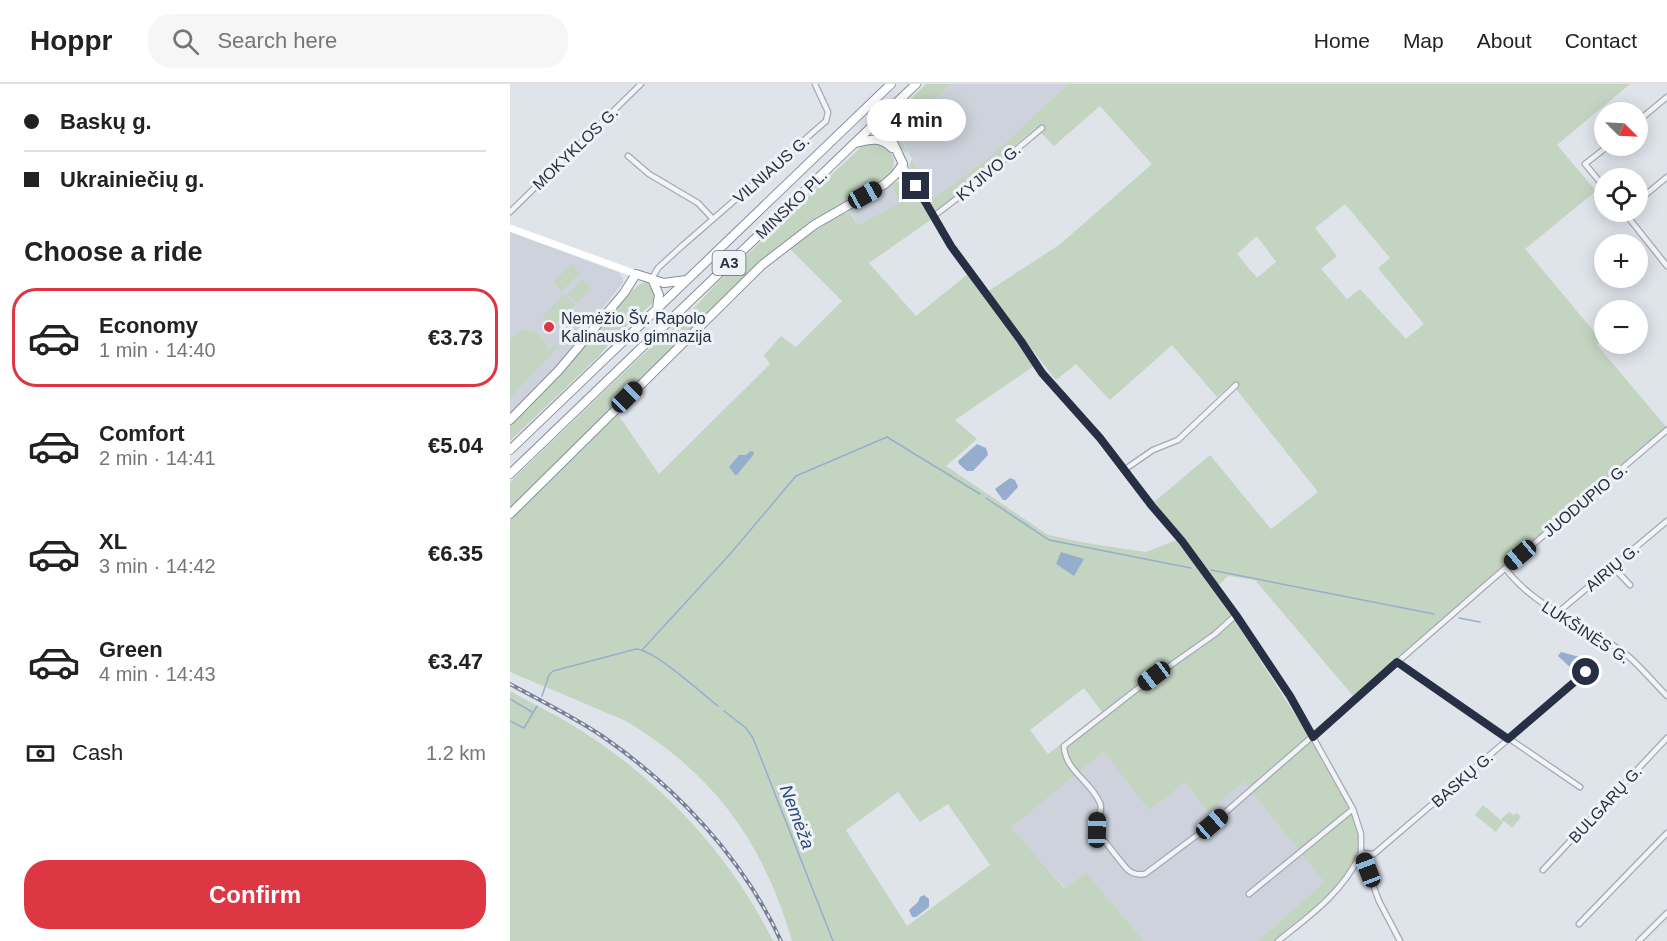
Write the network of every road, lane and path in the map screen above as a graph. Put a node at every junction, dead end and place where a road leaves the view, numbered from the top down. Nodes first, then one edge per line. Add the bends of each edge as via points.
1 (641, 84) edge
2 (815, 84) edge
3 (891, 84) edge
4 (916, 84) edge
5 (1667, 97) edge
6 (888, 111) junction
7 (1648, 113) edge
8 (1042, 128) dead end
9 (854, 144) junction
10 (895, 151) junction
11 (628, 156) dead end
12 (1595, 156) edge
13 (903, 164) junction
14 (1594, 175) edge
15 (1667, 177) edge
16 (1648, 193) edge
17 (510, 212) edge
18 (934, 216) junction
19 (712, 218) junction
20 (1632, 222) edge
21 (510, 228) edge
22 (1667, 266) edge
23 (636, 274) junction
24 (687, 280) junction
25 (652, 281) junction
26 (656, 310) junction
27 (1236, 385) dead end
28 (510, 420) edge
29 (1667, 430) edge
30 (510, 450) edge
31 (1124, 470) junction
32 (510, 474) edge
33 (510, 514) edge
34 (1665, 523) edge
35 (1667, 530) edge
36 (1612, 566) junction
37 (1505, 568) junction
38 (1630, 585) dead end
39 (1558, 614) junction
40 (1236, 615) junction
41 (1397, 662) junction
42 (1588, 671) dead end
43 (1667, 696) edge
44 (1313, 737) junction
45 (1667, 738) edge
46 (1508, 739) junction
47 (1580, 787) dead end
48 (1353, 809) junction
49 (1667, 834) edge
50 (1361, 852) junction
51 (1543, 870) dead end
52 (1249, 894) dead end
53 (1667, 913) edge
54 (1579, 924) dead end
55 (1278, 941) edge
56 (1401, 941) edge
57 (1639, 941) edge

1 - 17 street, MOKYKLOS G.
2 - 19 street, VILNIAUS G. via 827,109 826,121
3 - 24 highway, MINSKO PL. / A3
4 - 6 highway, MINSKO PL. / A3
5 - 7 street
6 - 9 highway, MINSKO PL. / A3
6 - 10 highway via 887,130
8 - 18 street, KYJIVO G.
9 - 10 highway via 877,139
9 - 32 highway, MINSKO PL. / A3
10 - 13 highway
11 - 19 street via 649,174 698,203
12 - 14 street via 1585,164
13 - 18 street
13 - 33 highway via 891,180 814,225 762,266
15 - 16 street
18 - 31 street via 1042,373
19 - 25 street, VILNIAUS G. via 658,268
20 - 22 street
21 - 23 main road
23 - 25 highway
23 - 28 highway via 559,370
24 - 25 highway
24 - 26 highway, MINSKO PL. / A3
25 - 26 highway via 659,295
26 - 30 highway, MINSKO PL. / A3
27 - 31 street via 1178,440 1153,450
29 - 37 street, JUODUPIO G.
31 - 40 street
34 - 35 street
34 - 36 street, AIRIŲ G.
36 - 38 street
36 - 39 street, AIRIŲ G.
37 - 39 street, LUKŠINĖS G. via 1523,589
37 - 41 street, JUODUPIO G.
39 - 43 street, LUKŠINĖS G. via 1628,657
40 - 44 street
40 - 44 street, JUODUPIO G. via 1064,746 1069,764 1101,805 1097,830 1128,870 1142,875 1212,824
41 - 44 street, JUODUPIO G.
41 - 46 street
42 - 46 street, BASKŲ G.
44 - 48 street
45 - 51 street, BULGARŲ G.
46 - 47 street
46 - 50 street, BASKŲ G. via 1374,855
48 - 50 street via 1361,834
48 - 52 street
49 - 54 street
50 - 55 street via 1332,897
50 - 56 street via 1379,901
53 - 57 street

